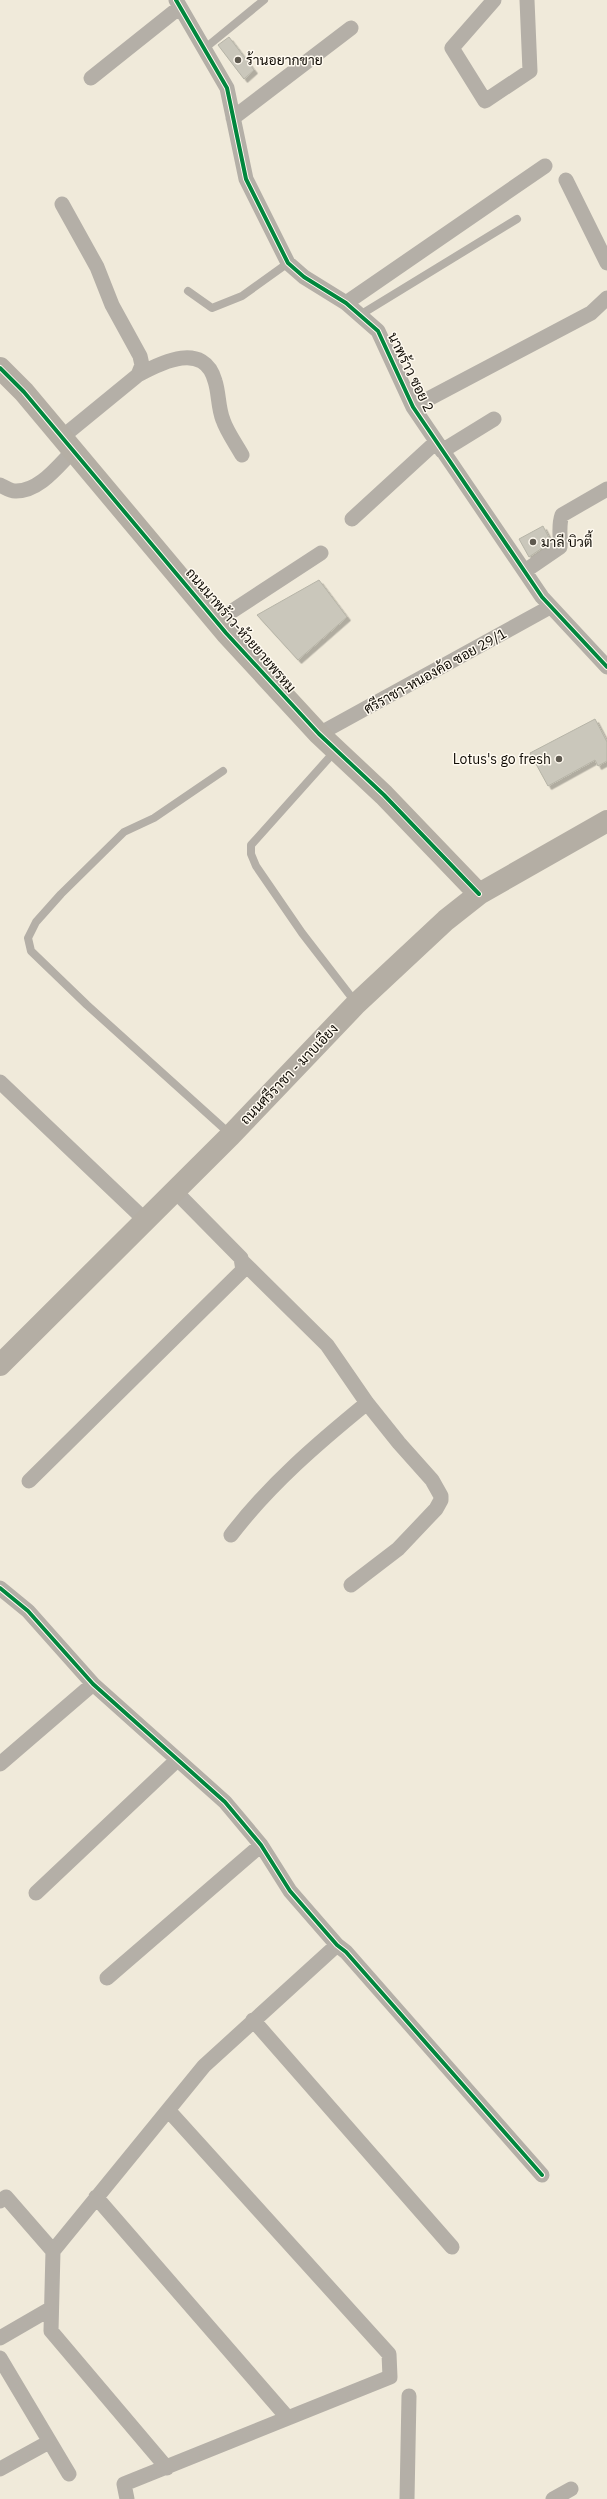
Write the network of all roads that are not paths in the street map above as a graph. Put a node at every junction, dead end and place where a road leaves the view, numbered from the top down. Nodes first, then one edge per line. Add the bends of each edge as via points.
1 (264, 0) edge
2 (494, 0) edge
3 (527, 0) edge
4 (178, 3) edge
5 (351, 28) dead end
6 (204, 49) junction
7 (91, 78) dead end
8 (233, 118) junction
9 (545, 166) dead end
10 (566, 180) dead end
11 (62, 204) dead end
12 (517, 219) dead end
13 (288, 263) junction
14 (607, 263) edge
15 (188, 291) dead end
16 (607, 298) edge
17 (346, 303) junction
18 (360, 315) junction
19 (0, 368) edge
20 (138, 375) junction
21 (413, 407) junction
22 (494, 419) dead end
23 (67, 444) junction
24 (439, 446) junction
25 (242, 455) dead end
26 (0, 485) edge
27 (607, 489) edge
28 (352, 519) dead end
29 (321, 553) dead end
30 (525, 571) junction
31 (550, 607) junction
32 (217, 621) junction
33 (607, 667) edge
34 (319, 734) junction
35 (336, 750) junction
36 (223, 771) dead end
37 (607, 821) edge
38 (479, 894) junction
39 (356, 1004) junction
40 (0, 1082) edge
41 (231, 1135) junction
42 (175, 1190) junction
43 (145, 1220) junction
44 (243, 1262) junction
45 (0, 1365) edge
46 (367, 1402) junction
47 (29, 1481) dead end
48 (232, 1535) dead end
49 (351, 1585) dead end
50 (3, 1595) edge
51 (93, 1684) junction
52 (177, 1760) junction
53 (0, 1764) edge
54 (261, 1845) junction
55 (36, 1893) dead end
56 (337, 1945) junction
57 (107, 1978) dead end
58 (253, 2020) junction
59 (169, 2111) junction
60 (542, 2175) dead end
61 (96, 2196) junction
62 (0, 2201) edge
63 (452, 2247) dead end
64 (53, 2251) junction
65 (50, 2308) junction
66 (0, 2338) edge
67 (0, 2358) edge
68 (409, 2396) dead end
69 (287, 2417) junction
70 (49, 2442) junction
71 (167, 2468) junction
72 (0, 2470) edge
73 (69, 2474) dead end
74 (571, 2489) dead end
75 (127, 2499) edge
76 (407, 2499) edge
77 (553, 2499) edge

1 - 6 lane
2 - 3 street via 452,48 485,101 530,71
4 - 6 street, นาพร้าว ซอย 2
4 - 7 street
5 - 8 street
6 - 8 street, นาพร้าว ซอย 2 via 227,88
8 - 13 street, นาพร้าว ซอย 2 via 246,179
9 - 17 street
10 - 14 street
11 - 20 street via 97,267 112,305 140,356 142,365
12 - 18 lane
13 - 15 lane via 242,296 212,308
13 - 17 street, นาพร้าว ซอย 2 via 304,277
16 - 21 street via 591,313
17 - 18 street, นาพร้าว ซอย 2
18 - 21 street, นาพร้าว ซอย 2 via 378,331
19 - 23 main road, ถนนนาพร้าว-ห้วยยายพรหม via 24,392
20 - 23 street
20 - 25 street via 158,364 185,358 196,358 206,365 215,379 222,420
21 - 24 street, นาพร้าว ซอย 2
22 - 24 street
23 - 26 street via 43,480 30,489 14,491
23 - 32 main road, ถนนนาพร้าว-ห้วยยายพรหม
24 - 28 street
24 - 30 street, นาพร้าว ซอย 2
27 - 30 street via 562,515 559,524 560,547
29 - 32 street
30 - 31 street, นาพร้าว ซอย 2
31 - 33 street, นาพร้าว ซอย 2
31 - 34 street, ศรีราชา-หนองค้อ ซอย 29/1
32 - 34 main road, ถนนนาพร้าว-ห้วยยายพรหม
34 - 35 main road, ถนนนาพร้าว-ห้วยยายพรหม
35 - 38 main road, ถนนนาพร้าว-ห้วยยายพรหม
35 - 39 lane via 251,845 251,854 256,866 302,933
36 - 41 lane via 154,818 124,832 61,894 36,922 28,938 31,951
37 - 38 main road, ถนนศรีราชา - มาบเอียง
38 - 39 main road, ถนนศรีราชา - มาบเอียง via 446,920
39 - 41 main road, ถนนศรีราชา - มาบเอียง
40 - 43 street
41 - 42 main road, ถนนศรีราชา - มาบเอียง
42 - 43 main road, ถนนศรีราชา - มาบเอียง
42 - 44 street
43 - 45 main road, ถนนศรีราชา - มาบเอียง
44 - 46 street via 327,1345
44 - 47 street via 243,1270
46 - 48 street via 309,1452 258,1502
46 - 49 street via 432,1480 441,1500 436,1509 398,1549
50 - 51 street via 28,1611
51 - 52 street
51 - 53 street
52 - 54 street via 225,1802
52 - 55 street
54 - 56 street via 290,1891
54 - 57 street
56 - 58 street
56 - 60 street via 346,1952
58 - 59 street via 204,2066
58 - 63 street
59 - 61 street
59 - 69 street via 388,2354 390,2377
61 - 64 street
61 - 69 street
62 - 64 street via 6,2197
64 - 65 street
65 - 66 street
65 - 71 street via 52,2331
67 - 70 street
68 - 76 street
69 - 71 street
70 - 72 street
70 - 73 street
71 - 75 street via 124,2484
74 - 77 street

